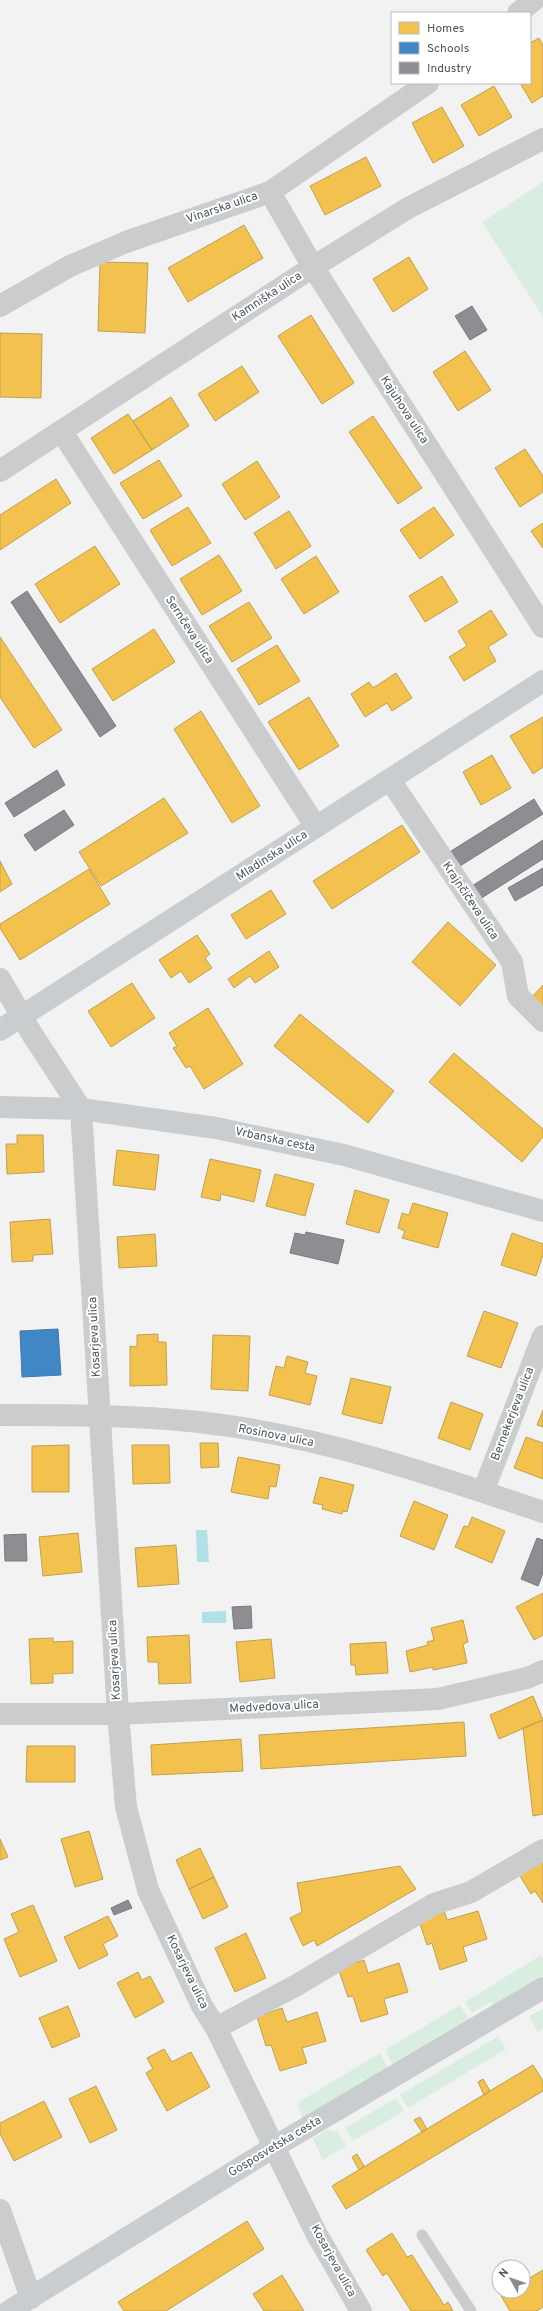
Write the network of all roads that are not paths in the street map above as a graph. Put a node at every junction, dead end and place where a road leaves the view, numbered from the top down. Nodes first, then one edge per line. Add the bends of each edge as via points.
1 (534, 0) edge
2 (519, 12) edge
3 (427, 84) edge
4 (543, 138) edge
5 (270, 192) junction
6 (313, 267) junction
7 (0, 306) edge
8 (62, 432) junction
9 (0, 471) edge
10 (543, 626) edge
11 (543, 681) edge
12 (390, 780) junction
13 (316, 827) junction
14 (0, 979) edge
15 (22, 1016) junction
16 (543, 1021) edge
17 (0, 1030) edge
18 (0, 1107) edge
19 (81, 1109) junction
20 (543, 1211) edge
21 (543, 1336) edge
22 (0, 1415) edge
23 (100, 1416) junction
24 (483, 1492) junction
25 (543, 1512) edge
26 (543, 1670) edge
27 (0, 1714) edge
28 (118, 1714) junction
29 (543, 1850) edge
30 (543, 1988) edge
31 (216, 2028) junction
32 (274, 2147) junction
33 (0, 2210) edge
34 (422, 2236) dead end
35 (31, 2298) junction
36 (9, 2311) edge
37 (361, 2311) edge
38 (471, 2311) edge

1 - 2 street
3 - 5 street, Vinarska ulica
4 - 6 street, Kamniška ulica via 408,208
5 - 6 street, Kajuhova ulica
5 - 7 street, Vinarska ulica via 119,245 70,266
6 - 8 street, Kamniška ulica
6 - 10 street, Kajuhova ulica
8 - 9 street, Kamniška ulica
8 - 13 street, Sernčeva ulica
11 - 12 street, Mladinska ulica
12 - 13 street, Mladinska ulica
12 - 16 street, Krajnčičeva ulica via 512,962 518,996
13 - 15 street, Mladinska ulica
14 - 15 street, Kosarjeva ulica
15 - 17 street, Mladinska ulica
15 - 19 street, Kosarjeva ulica
18 - 19 street, Vrbanska cesta
19 - 20 street, Vrbanska cesta via 216,1128 344,1155
19 - 23 street, Kosarjeva ulica
21 - 24 street, Bernekerjeva ulica
22 - 23 street, Rosinova ulica
23 - 24 street, Rosinova ulica via 199,1422 336,1447
23 - 28 street, Kosarjeva ulica
24 - 25 street, Rosinova ulica
26 - 28 street, Medvedova ulica via 527,1678 438,1699
27 - 28 street, Medvedova ulica
28 - 31 street, Kosarjeva ulica via 126,1807 148,1890 202,2006
29 - 31 street via 471,1892 434,1904 295,1986
30 - 32 street, Gosposvetska cesta
31 - 32 street, Kosarjeva ulica
32 - 35 street, Gosposvetska cesta
32 - 37 street, Kosarjeva ulica via 316,2233
33 - 35 street
34 - 38 lane
35 - 36 street, Gosposvetska cesta

